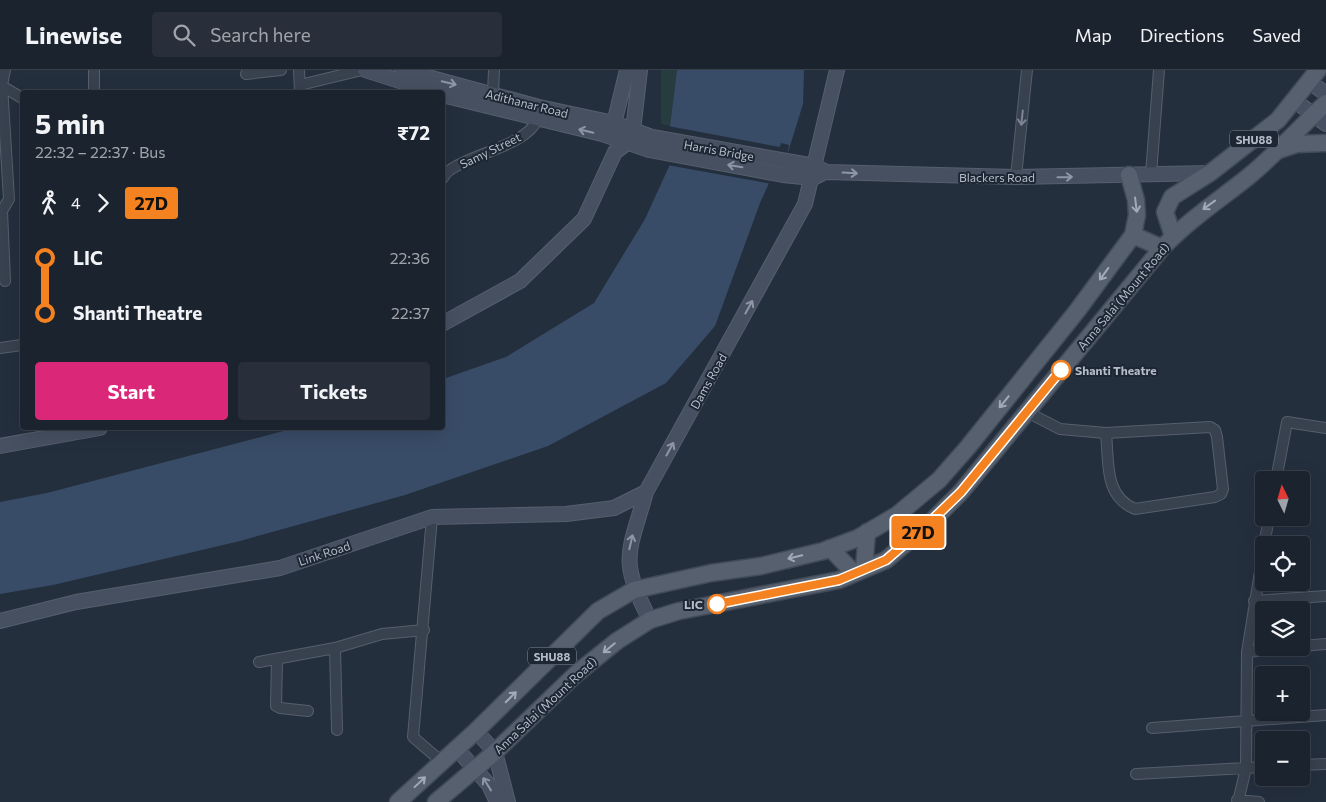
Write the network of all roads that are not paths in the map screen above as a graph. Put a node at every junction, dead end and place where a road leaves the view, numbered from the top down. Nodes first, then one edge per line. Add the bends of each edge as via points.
1 (5, 70) edge
2 (94, 70) edge
3 (281, 70) edge
4 (299, 70) edge
5 (363, 70) edge
6 (402, 70) edge
7 (494, 70) edge
8 (627, 70) edge
9 (640, 70) edge
10 (837, 70) edge
11 (1027, 70) edge
12 (1159, 70) edge
13 (246, 74) dead end
14 (1314, 76) edge
15 (1, 85) edge
16 (300, 89) edge
17 (94, 90) edge
18 (428, 90) edge
19 (493, 94) junction
20 (1326, 94) edge
21 (445, 96) edge
22 (20, 97) edge
23 (1295, 101) junction
24 (1326, 103) edge
25 (1320, 119) edge
26 (537, 120) junction
27 (614, 123) junction
28 (632, 130) junction
29 (611, 138) junction
30 (627, 143) junction
31 (1326, 143) edge
32 (650, 144) junction
33 (1278, 151) junction
34 (615, 152) junction
35 (785, 168) joint
36 (818, 172) junction
37 (1210, 173) junction
38 (1150, 174) junction
39 (445, 175) edge
40 (1129, 176) junction
41 (1016, 177) junction
42 (1133, 235) junction
43 (1168, 242) junction
44 (5, 281) dead end
45 (445, 322) edge
46 (20, 345) edge
47 (0, 348) edge
48 (1027, 412) junction
49 (1326, 428) edge
50 (89, 430) edge
51 (1106, 434) junction
52 (0, 446) edge
53 (1278, 471) edge
54 (646, 492) junction
55 (432, 517) junction
56 (867, 532) junction
57 (830, 548) junction
58 (859, 571) junction
59 (634, 590) junction
60 (1256, 591) edge
61 (1326, 596) edge
62 (1254, 601) junction
63 (650, 620) junction
64 (0, 622) edge
65 (424, 630) junction
66 (1326, 644) edge
67 (1310, 645) edge
68 (335, 648) junction
69 (1255, 651) edge
70 (1247, 652) junction
71 (276, 660) junction
72 (259, 662) dead end
73 (308, 711) dead end
74 (1326, 715) edge
75 (1248, 721) junction
76 (1152, 728) dead end
77 (337, 730) dead end
78 (476, 731) junction
79 (457, 749) junction
80 (495, 752) junction
81 (442, 762) junction
82 (1326, 764) edge
83 (1310, 765) edge
84 (476, 767) junction
85 (1246, 768) junction
86 (1255, 768) edge
87 (1136, 774) dead end
88 (1237, 801) edge
89 (398, 802) edge
90 (436, 802) edge
91 (497, 802) edge
92 (508, 802) edge
93 (1259, 802) edge

1 - 15 street
2 - 17 street
3 - 13 street
4 - 16 street
5 - 16 street
5 - 18 street
6 -> 19 street, Adithanar Road
7 - 19 street
8 - 27 street
9 - 28 street
10 - 36 street, Dams Road
11 -> 41 street
12 - 38 street
14 - 20 street
14 - 23 main road, SHU88
15 - 22 street
15 - 44 street via 9,199 2,211
19 - 27 street, Adithanar Road
21 - 26 street, Adithanar Road
23 - 25 street
23 - 37 main road, SHU88 via 1278,120
24 - 25 main road, Anna Salai (Mount Road) / SHU88
25 - 33 main road, Anna Salai (Mount Road) / SHU88
29 -> 26 street, Adithanar Road
26 - 39 street, Samy Street via 534,128 450,169
27 - 28 street, Adithanar Road
27 - 29 street
28 - 30 street
28 - 32 street, Adithanar Road
29 - 30 street, Adithanar Road
29 - 34 street
30 - 32 street, Adithanar Road
30 - 34 street
31 - 33 main road via 1297,144
32 - 35 street, Harris Bridge
33 -> 43 main road, Anna Salai (Mount Road) / SHU88 via 1200,212
34 - 45 street via 584,219 520,281
35 - 36 street, Blackers Road
36 -> 41 street, Blackers Road
54 -> 36 street, Dams Road via 780,251
37 - 38 street, Blackers Road
37 - 43 main road via 1172,197 1165,212
38 - 40 street, Blackers Road
41 -> 40 street, Blackers Road
40 -> 42 main road via 1138,215
42 - 43 main road
42 -> 56 main road, Anna Salai (Mount Road) / SHU88 via 1077,311 939,480 897,515
43 - 48 main road, Anna Salai (Mount Road) / SHU88
46 - 47 street
48 - 51 street via 1060,429
48 - 58 main road, Anna Salai (Mount Road) / SHU88 via 961,492 932,520 886,560
49 - 53 street via 1287,422
50 - 52 street
51 - 51 street via 1210,426 1217,437 1221,494 1135,509 1123,504 1112,489
54 - 55 street, Link Road via 614,508 566,514
59 -> 54 street, Dams Road via 628,564 630,543
55 - 64 street, Link Road via 280,568 76,602
55 - 65 street
56 - 57 main road, Anna Salai (Mount Road) / SHU88
56 - 58 main road
57 - 58 main road
57 -> 59 main road, Anna Salai (Mount Road) / SHU88 via 761,566
58 - 63 main road, Anna Salai (Mount Road) / SHU88 via 839,580 679,611
59 - 63 street, Dams Road
78 -> 59 main road, Anna Salai (Mount Road) / SHU88 via 598,610
60 - 62 street
61 - 62 street
62 - 70 street
63 -> 80 main road, Anna Salai (Mount Road) / SHU88 via 576,674
65 - 68 street via 382,634
65 - 81 street via 413,737
66 - 67 street
68 - 71 street
68 - 77 street
69 - 70 street
70 - 75 street
71 - 72 street
71 - 73 street via 276,706
74 - 75 street
75 - 76 street
75 - 85 street
78 - 79 main road, Anna Salai (Mount Road) / SHU88
78 - 80 street
79 - 81 main road, Anna Salai (Mount Road) / SHU88
79 - 84 street
80 - 84 main road, Anna Salai (Mount Road) / SHU88
80 - 92 street
89 -> 81 main road, Anna Salai (Mount Road) / SHU88
82 - 83 street
84 - 90 main road, Anna Salai (Mount Road) / SHU88
91 -> 84 street
85 - 86 street
85 - 87 street
85 - 88 street
88 - 93 street

